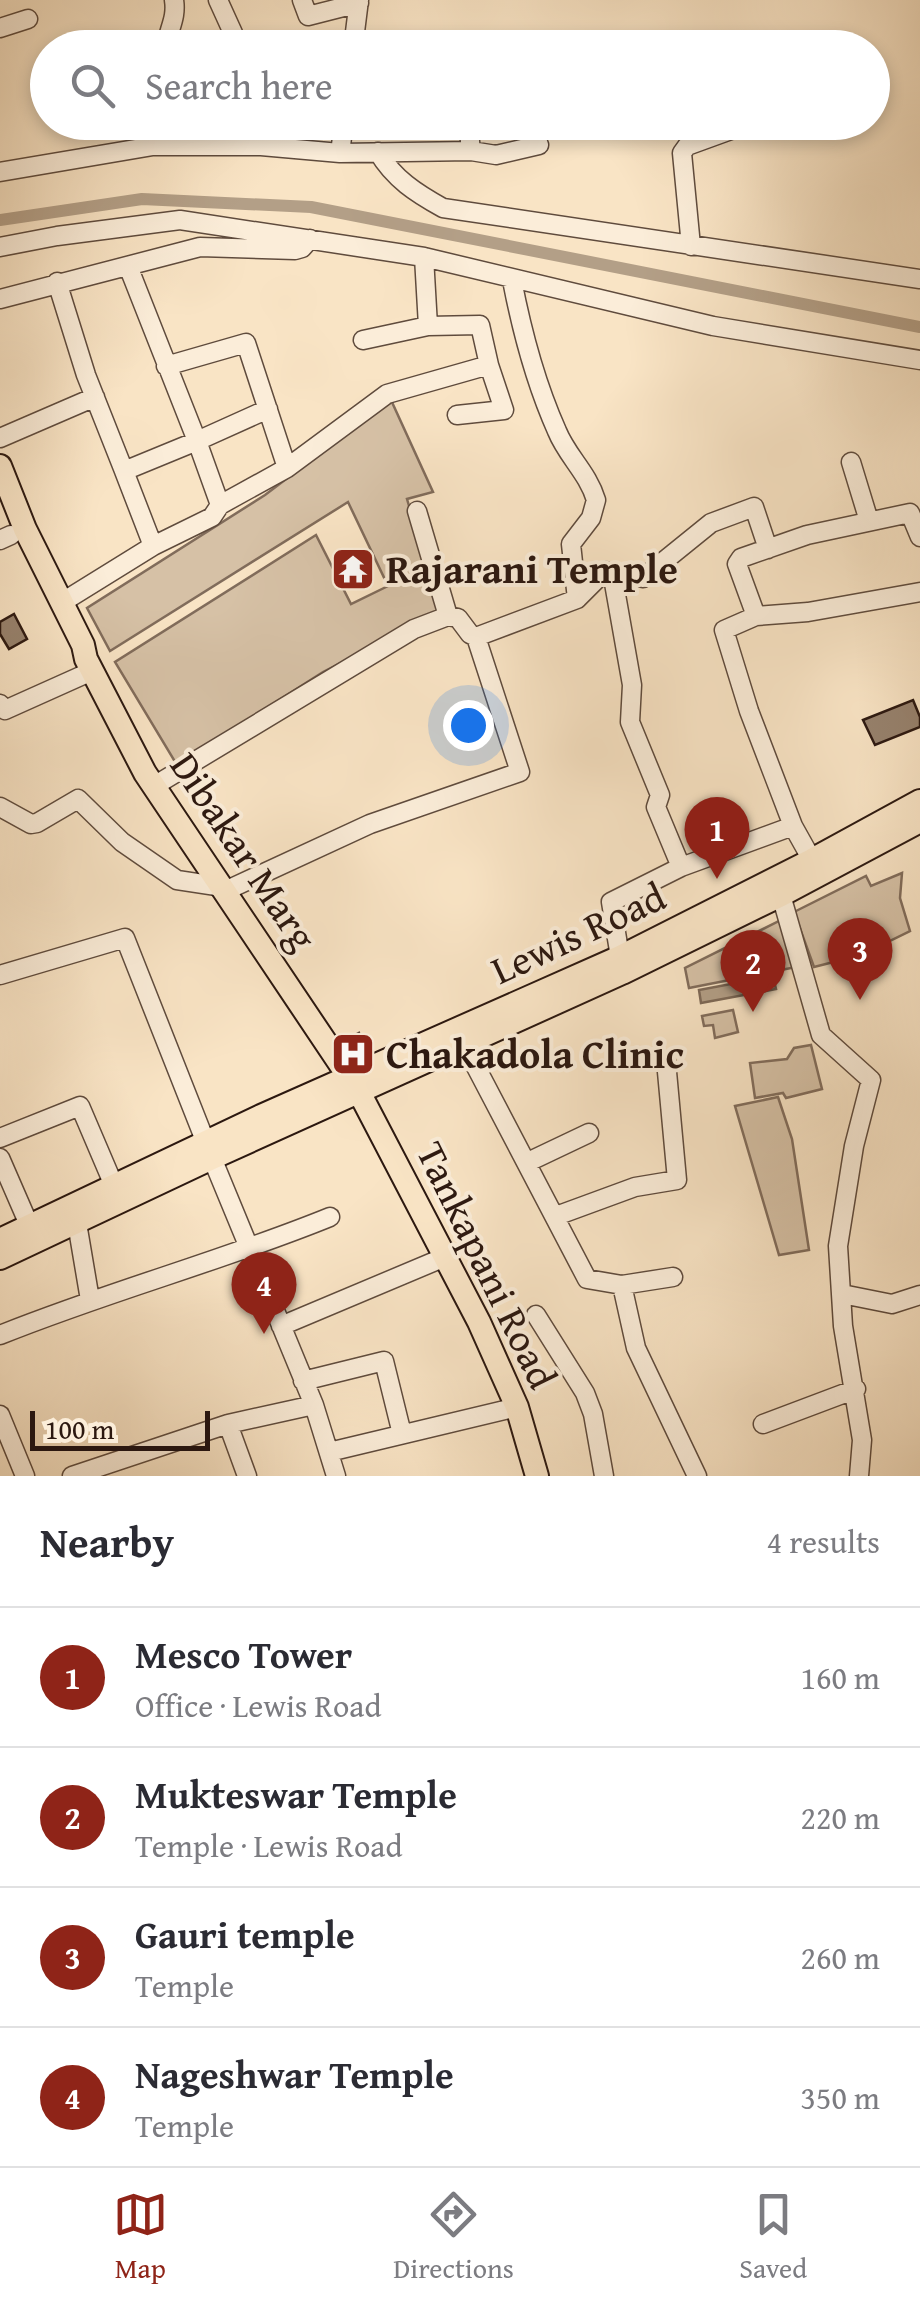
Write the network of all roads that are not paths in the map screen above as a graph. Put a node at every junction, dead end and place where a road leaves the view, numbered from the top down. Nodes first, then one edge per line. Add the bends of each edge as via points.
1 (174, 0) edge
2 (218, 0) edge
3 (302, 0) edge
4 (359, 2) edge
5 (28, 18) dead end
6 (0, 28) edge
7 (170, 30) edge
8 (232, 30) edge
9 (355, 30) edge
10 (154, 140) edge
11 (269, 140) edge
12 (342, 140) edge
13 (470, 140) edge
14 (704, 140) edge
15 (540, 145) dead end
16 (154, 146) junction
17 (269, 146) junction
18 (471, 150) junction
19 (378, 152) junction
20 (340, 153) junction
21 (0, 172) edge
22 (310, 239) junction
23 (691, 246) junction
24 (0, 247) edge
25 (424, 257) junction
26 (128, 266) junction
27 (920, 279) edge
28 (512, 280) junction
29 (57, 282) junction
30 (0, 299) edge
31 (428, 326) junction
32 (363, 340) dead end
33 (920, 360) edge
34 (489, 365) junction
35 (166, 366) junction
36 (95, 397) junction
37 (268, 409) junction
38 (457, 416) dead end
39 (0, 438) edge
40 (198, 441) junction
41 (851, 462) dead end
42 (0, 466) edge
43 (287, 468) junction
44 (124, 471) junction
45 (0, 504) edge
46 (220, 505) junction
47 (417, 511) dead end
48 (869, 522) junction
49 (920, 536) edge
50 (6, 538) edge
51 (153, 546) junction
52 (768, 549) junction
53 (612, 572) junction
54 (920, 592) edge
55 (576, 599) junction
56 (62, 603) junction
57 (448, 616) junction
58 (756, 616) junction
59 (476, 637) junction
60 (89, 665) junction
61 (0, 704) edge
62 (154, 786) junction
63 (0, 807) edge
64 (919, 807) edge
65 (793, 826) junction
66 (812, 860) junction
67 (682, 866) junction
68 (224, 889) junction
69 (781, 896) junction
70 (620, 957) junction
71 (0, 975) edge
72 (465, 1046) junction
73 (666, 1062) dead end
74 (365, 1081) junction
75 (589, 1133) dead end
76 (0, 1138) edge
77 (209, 1151) junction
78 (0, 1158) edge
79 (528, 1162) junction
80 (114, 1188) junction
81 (556, 1216) junction
82 (330, 1217) dead end
83 (77, 1223) junction
84 (30, 1227) junction
85 (0, 1240) edge
86 (250, 1250) junction
87 (445, 1257) junction
88 (0, 1258) edge
89 (673, 1276) dead end
90 (622, 1284) junction
91 (842, 1294) junction
92 (920, 1295) edge
93 (90, 1300) junction
94 (536, 1316) dead end
95 (281, 1326) junction
96 (0, 1335) edge
97 (304, 1381) junction
98 (856, 1389) junction
99 (314, 1405) junction
100 (517, 1407) junction
101 (0, 1414) edge
102 (228, 1424) junction
103 (763, 1424) dead end
104 (402, 1434) junction
105 (329, 1452) junction
106 (25, 1476) edge
107 (72, 1476) edge
108 (247, 1476) edge
109 (336, 1476) edge
110 (537, 1476) edge
111 (604, 1476) edge
112 (697, 1476) edge
113 (859, 1476) edge

1 - 7 street via 177,18
2 - 8 street
3 - 4 street via 308,16
4 - 9 street
5 - 6 street
10 - 16 street
11 - 17 street
12 - 20 street
13 - 18 street
14 - 23 street via 682,154
15 - 18 street via 496,155
16 - 17 street
16 - 21 street
17 - 20 street
18 - 19 street
19 - 20 street
19 - 23 street via 390,172 443,208
22 - 24 street via 180,220
22 - 25 street
22 - 26 street via 300,249 200,247
23 - 27 street
25 - 28 street
25 - 31 street
26 - 29 street
26 - 35 street
28 - 33 street via 713,326
28 - 55 street via 526,351 558,434 596,500 571,544
29 - 30 street
29 - 36 street
31 - 32 street
31 - 34 street via 480,325
34 - 38 street via 504,410
34 - 43 street via 388,394
35 - 37 street via 246,344
35 - 40 street
36 - 39 street
36 - 44 street
37 - 40 street
37 - 43 street
40 - 44 street
40 - 46 street
41 - 48 street
42 - 56 main road, Dibakar Marg
43 - 46 street
44 - 51 street
45 - 50 main road, Dibakar Marg
46 - 51 street via 212,517
47 - 57 street
48 - 49 street via 910,513
48 - 52 street
50 - 60 main road, Dibakar Marg via 63,638
51 - 56 street
52 - 53 street via 754,506 711,522 643,578
52 - 58 street via 737,564
53 - 55 street
53 - 67 street via 632,686 630,722
54 - 58 street
55 - 59 street
56 - 60 main road, Dibakar Marg
57 - 59 street
57 - 62 street via 414,629
58 - 65 street via 724,630
59 - 68 street via 520,772 370,824
60 - 61 street via 6,710
60 - 62 main road, Dibakar Marg
62 - 68 main road, Dibakar Marg
63 - 68 street via 31,824 78,799 122,842 176,880
64 - 66 main road, Lewis Road
64 - 69 main road, Lewis Road
65 - 66 street
65 - 67 street
66 - 70 main road, Lewis Road
67 - 70 street via 610,902
68 - 74 main road, Dibakar Marg
69 - 72 main road, Lewis Road
69 - 91 street via 821,1034 871,1080 839,1224
70 - 74 main road, Lewis Road
71 - 77 street via 125,938
72 - 74 main road, Lewis Road
72 - 79 street
73 - 81 street via 677,1180 635,1187
74 - 77 main road, Lewis Road
74 - 87 main road, Tankapani Road
75 - 79 street
76 - 80 street via 80,1106
77 - 80 main road, Lewis Road
77 - 83 main road, Lewis Road
77 - 86 street
78 - 84 street
79 - 81 street
80 - 84 main road, Lewis Road
81 - 90 street via 588,1279
82 - 86 street
83 - 88 main road, Lewis Road
83 - 93 street
84 - 85 main road, Lewis Road
86 - 93 street
86 - 95 street
87 - 95 street
87 - 100 main road, Tankapani Road
89 - 90 street
90 - 112 street via 636,1348
91 - 92 street via 892,1304
91 - 98 street
93 - 96 street
94 - 111 street via 593,1414
95 - 97 street
97 - 99 street
97 - 104 street via 384,1361
98 - 103 street
98 - 113 street
99 - 102 street
99 - 105 street
100 - 104 street
100 - 110 main road, Tankapani Road
101 - 106 street
102 - 107 street
102 - 108 street
104 - 105 street
105 - 109 street

